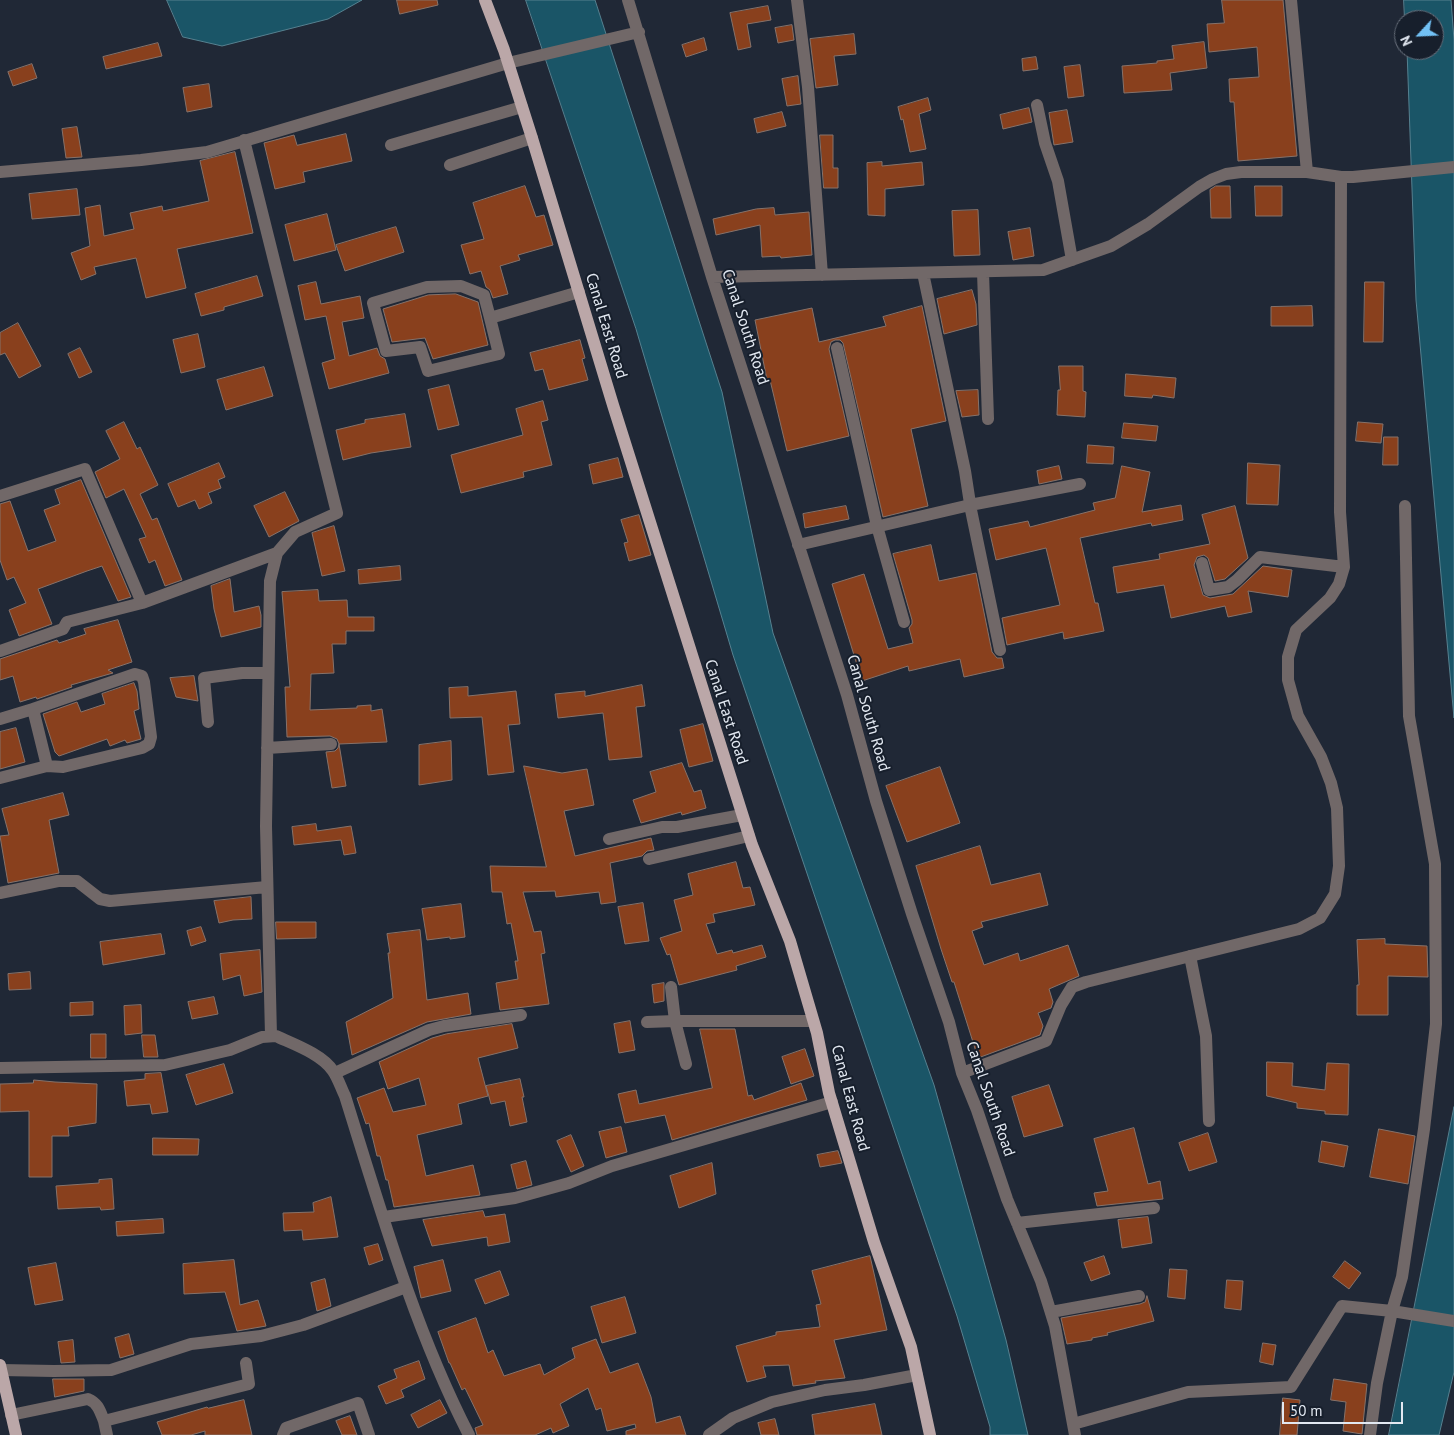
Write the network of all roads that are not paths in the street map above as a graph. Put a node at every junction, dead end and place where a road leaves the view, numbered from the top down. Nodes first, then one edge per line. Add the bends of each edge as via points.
1 (485, 0) edge
2 (628, 0) edge
3 (797, 0) edge
4 (1291, 0) edge
5 (639, 32) junction
6 (508, 63) junction
7 (1037, 105) dead end
8 (522, 107) junction
9 (532, 138) junction
10 (244, 140) junction
11 (391, 145) dead end
12 (450, 165) dead end
13 (1454, 167) edge
14 (0, 172) edge
15 (1307, 172) junction
16 (1347, 177) junction
17 (1072, 260) junction
18 (983, 272) junction
19 (923, 273) junction
20 (822, 275) junction
21 (712, 277) junction
22 (579, 292) junction
23 (490, 318) junction
24 (837, 348) dead end
25 (988, 419) dead end
26 (1080, 484) dead end
27 (0, 496) edge
28 (970, 505) junction
29 (1405, 506) dead end
30 (877, 526) junction
31 (798, 545) junction
32 (277, 553) junction
33 (1202, 563) dead end
34 (1344, 567) junction
35 (142, 603) junction
36 (904, 622) dead end
37 (0, 650) edge
38 (1000, 650) dead end
39 (268, 672) junction
40 (33, 709) junction
41 (0, 719) edge
42 (208, 722) dead end
43 (331, 744) dead end
44 (267, 748) junction
45 (47, 766) junction
46 (0, 778) edge
47 (742, 815) junction
48 (748, 836) junction
49 (609, 839) dead end
50 (649, 859) dead end
51 (267, 888) junction
52 (0, 893) edge
53 (1190, 956) junction
54 (671, 987) dead end
55 (521, 1014) dead end
56 (675, 1021) junction
57 (813, 1021) junction
58 (647, 1022) dead end
59 (271, 1036) junction
60 (686, 1064) dead end
61 (0, 1068) edge
62 (335, 1072) junction
63 (962, 1073) junction
64 (832, 1102) junction
65 (1209, 1122) dead end
66 (1154, 1208) dead end
67 (384, 1217) junction
68 (1017, 1223) junction
69 (406, 1287) junction
70 (1139, 1296) dead end
71 (1392, 1311) junction
72 (1051, 1312) junction
73 (1454, 1321) edge
74 (246, 1363) dead end
75 (1, 1367) edge
76 (917, 1375) junction
77 (12, 1415) junction
78 (104, 1421) junction
79 (1074, 1429) edge
80 (16, 1435) edge
81 (107, 1435) edge
82 (284, 1435) edge
83 (369, 1435) edge
84 (469, 1435) edge
85 (709, 1435) edge
86 (930, 1435) edge
87 (1370, 1435) edge

1 - 6 main road, Canal East Road
2 - 5 street, Canal South Road
3 - 20 street via 808,87
4 - 15 street
5 - 6 street
5 - 21 street, Canal South Road
6 - 8 main road, Canal East Road
6 - 10 street
7 - 17 street via 1058,181
8 - 9 main road, Canal East Road
8 - 11 street
9 - 12 street
9 - 22 main road, Canal East Road
10 - 14 street via 197,153
10 - 32 street via 337,513 294,532
13 - 16 street
15 - 16 street
15 - 17 street via 1226,174 1199,186 1148,224 1111,246
16 - 34 street via 1340,512
17 - 18 street via 1043,270
18 - 19 street
18 - 25 street
19 - 20 street
19 - 28 street
20 - 21 street
21 - 31 street, Canal South Road
22 - 23 street
22 - 47 main road, Canal East Road
23 - 23 street via 484,296 461,286 427,287 372,303 386,351 420,347 428,371 499,354
24 - 30 street
26 - 28 street
27 - 35 street via 85,469
28 - 30 street
28 - 38 street
29 - 71 street via 1409,716 1435,864 1436,1024 1402,1277
30 - 31 street
30 - 36 street
31 - 63 street, Canal South Road via 847,695 876,802 949,1022
32 - 35 street
32 - 39 street via 270,581
33 - 34 street via 1209,590 1228,587 1260,557
34 - 53 street via 1330,598 1296,630 1288,657 1288,680 1298,716 1321,757 1336,808 1340,866 1334,894 1320,918 1299,929
35 - 37 street via 67,622 63,630
39 - 42 street via 204,678
39 - 44 street
40 - 41 street
40 - 45 street
40 - 45 street via 135,674 142,676 144,682 151,737 149,744 63,768
43 - 44 street
44 - 51 street
45 - 46 street
47 - 48 main road, Canal East Road
47 - 49 street
48 - 50 street
48 - 57 main road, Canal East Road via 790,941
51 - 52 street via 110,902 100,899 77,881 58,881
51 - 59 street
53 - 63 street via 1072,987 1046,1041
53 - 65 street via 1206,1036
54 - 56 street
55 - 62 street via 429,1030
56 - 57 street
56 - 58 street
56 - 60 street
57 - 64 main road, Canal East Road
59 - 61 street via 230,1050 166,1065
59 - 62 street via 303,1048
62 - 67 street
63 - 68 street, Canal South Road
64 - 67 street via 612,1166 569,1183 515,1198
64 - 76 main road, Canal East Road via 874,1242 911,1347
66 - 68 street
67 - 69 street
68 - 72 street, Canal South Road
69 - 75 street via 303,1325 261,1336 191,1344 111,1370 54,1372
69 - 84 street via 432,1357
70 - 72 street
71 - 73 street
71 - 79 street via 1342,1306 1291,1387 1188,1392
71 - 87 street
72 - 79 street, Canal South Road
74 - 78 street via 249,1384
75 - 77 main road
76 - 85 street via 772,1402 733,1418
76 - 86 main road, Canal East Road
77 - 78 street via 88,1399 97,1405
77 - 80 main road
78 - 81 street
82 - 83 street via 286,1428 358,1403

